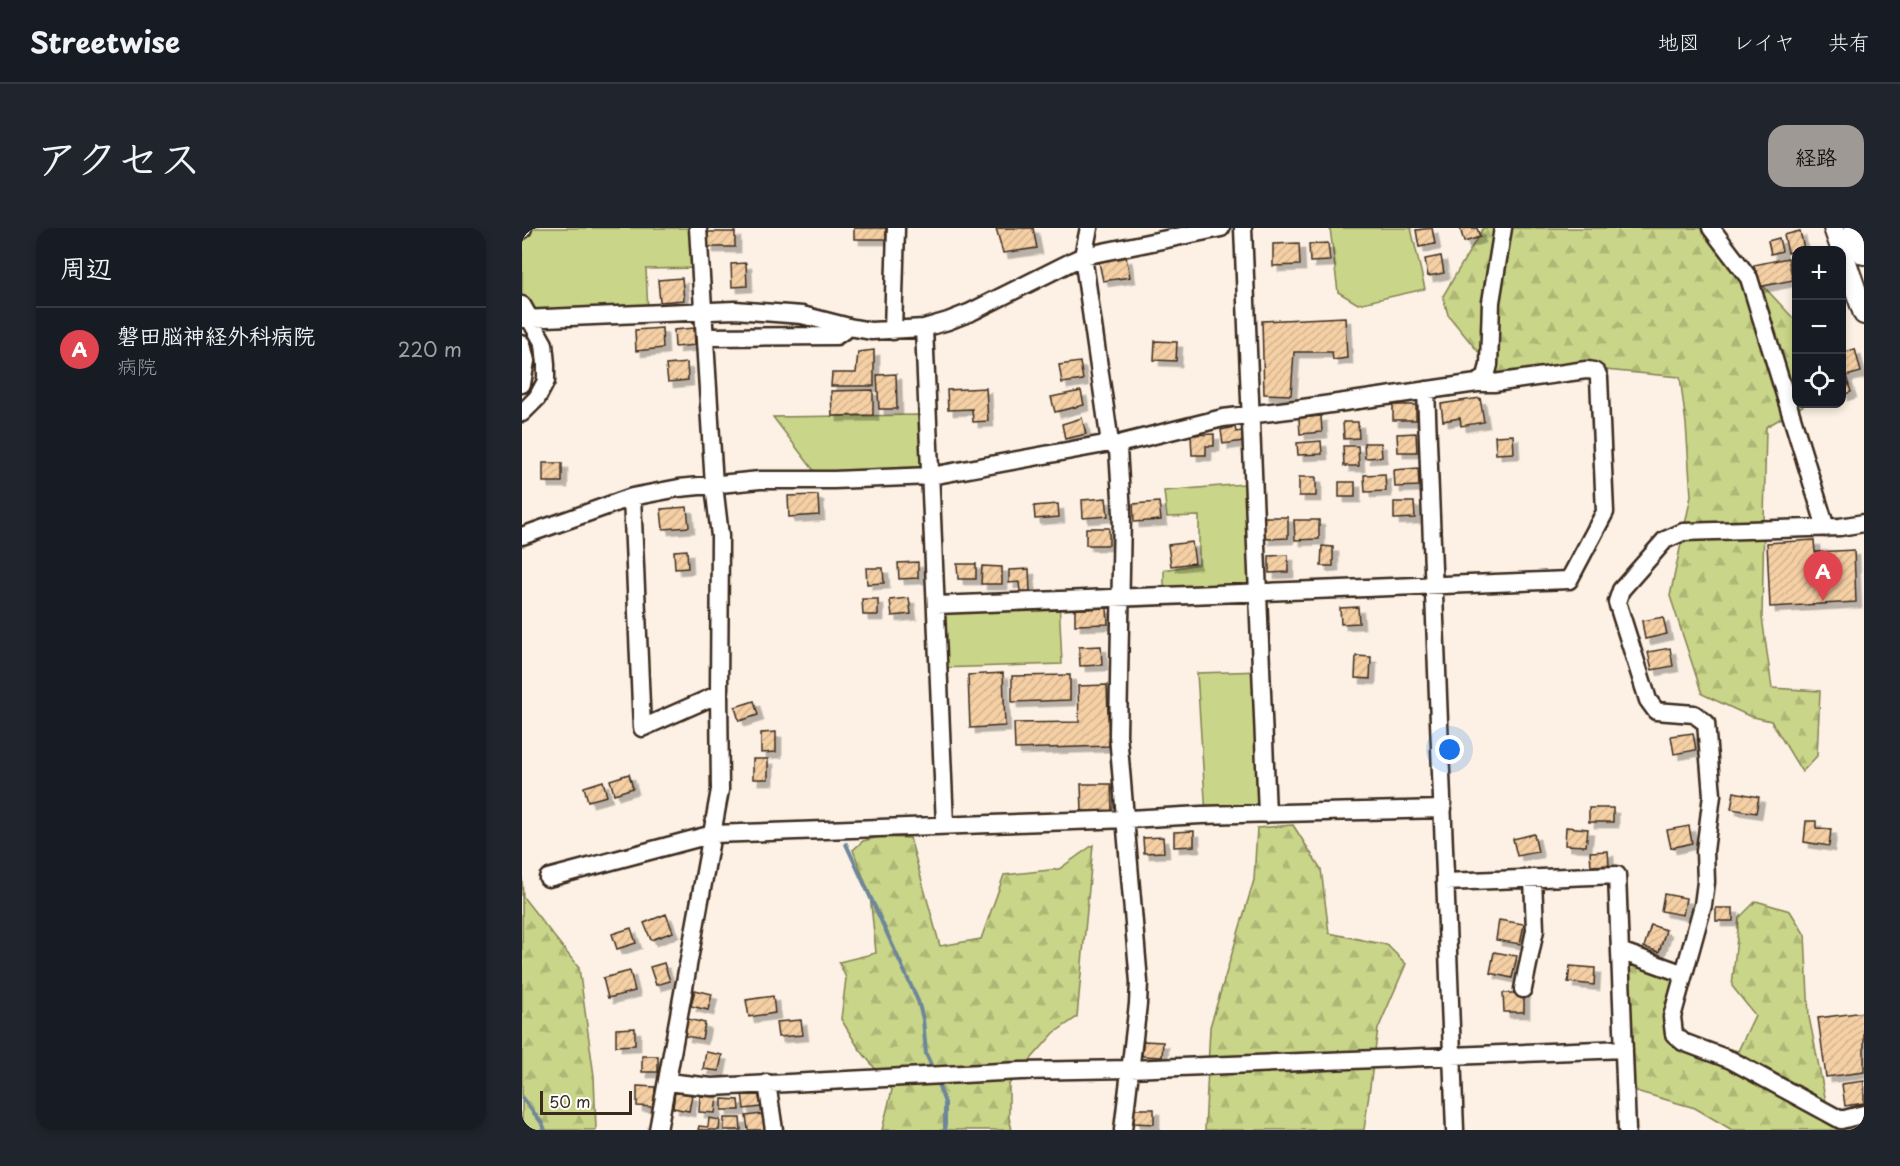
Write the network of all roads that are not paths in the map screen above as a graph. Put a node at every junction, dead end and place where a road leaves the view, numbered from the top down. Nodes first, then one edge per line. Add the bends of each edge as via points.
1 (698, 228) edge
2 (896, 228) edge
3 (1089, 228) edge
4 (1221, 228) edge
5 (1243, 228) edge
6 (1503, 228) edge
7 (1711, 228) edge
8 (1834, 228) edge
9 (1855, 228) edge
10 (1864, 254) edge
11 (1083, 255) junction
12 (704, 310) junction
13 (525, 314) edge
14 (1864, 314) edge
15 (849, 327) junction
16 (924, 328) junction
17 (893, 331) junction
18 (705, 337) junction
19 (522, 344) edge
20 (1477, 382) junction
21 (522, 384) edge
22 (1426, 390) junction
23 (522, 413) edge
24 (1252, 415) junction
25 (1114, 446) junction
26 (931, 476) junction
27 (714, 485) junction
28 (632, 497) junction
29 (1864, 523) edge
30 (1826, 528) junction
31 (522, 536) edge
32 (1434, 585) junction
33 (1259, 592) junction
34 (1120, 597) junction
35 (936, 605) junction
36 (719, 694) junction
37 (1443, 809) junction
38 (1267, 814) junction
39 (1123, 819) junction
40 (945, 825) junction
41 (713, 834) junction
42 (548, 878) dead end
43 (1533, 878) junction
44 (1445, 882) junction
45 (1620, 951) junction
46 (1684, 974) junction
47 (1522, 990) dead end
48 (1624, 1049) junction
49 (1452, 1056) junction
50 (1130, 1069) junction
51 (667, 1082) junction
52 (767, 1083) junction
53 (1864, 1114) edge
54 (658, 1130) edge
55 (774, 1130) edge
56 (1123, 1130) edge
57 (1455, 1130) edge
58 (1627, 1130) edge

1 - 12 street
2 - 17 street
3 - 11 street
4 - 11 street
5 - 24 street
6 - 20 street via 1491,302 1489,365 1486,376
7 - 30 street via 1749,278
8 - 14 main road
9 - 10 main road
11 - 16 street via 971,312
11 - 25 street
12 - 13 street
12 - 15 street via 802,315
12 - 18 street
13 - 23 street via 544,344 546,381
15 - 17 street
15 - 18 street via 836,336
16 - 17 street
16 - 26 street
18 - 27 street
19 - 21 street via 526,361
20 - 22 street
20 - 32 street via 1586,370 1597,373 1605,512 1569,580
22 - 24 street
22 - 32 street
24 - 25 street via 1223,418
24 - 33 street
25 - 26 street
25 - 34 street via 1122,513
26 - 27 street via 760,480
26 - 35 street
27 - 28 street
27 - 36 street via 720,536
28 - 31 street
28 - 36 street via 642,728
29 - 30 street
30 - 46 street via 1683,532 1665,540 1621,590 1617,602 1648,700 1656,711 1694,714 1706,723 1712,795 1705,851 1706,882
32 - 33 street
32 - 37 street
33 - 34 street
33 - 38 street
34 - 35 street
34 - 39 street via 1118,735
35 - 40 street
36 - 41 street via 720,790
37 - 38 street
37 - 44 street
38 - 39 street
39 - 40 street
39 - 50 street via 1139,982
40 - 41 street
41 - 42 street
41 - 51 street
43 - 44 street
43 - 45 street via 1617,875
43 - 47 street via 1535,930
44 - 49 street
45 - 46 street
45 - 48 street
46 - 53 street via 1672,1017 1674,1034 1683,1042 1731,1060 1841,1120
48 - 49 street
48 - 58 street
49 - 50 street
49 - 57 street
50 - 52 street
50 - 56 street
51 - 52 street via 712,1087
51 - 54 street
52 - 55 street

